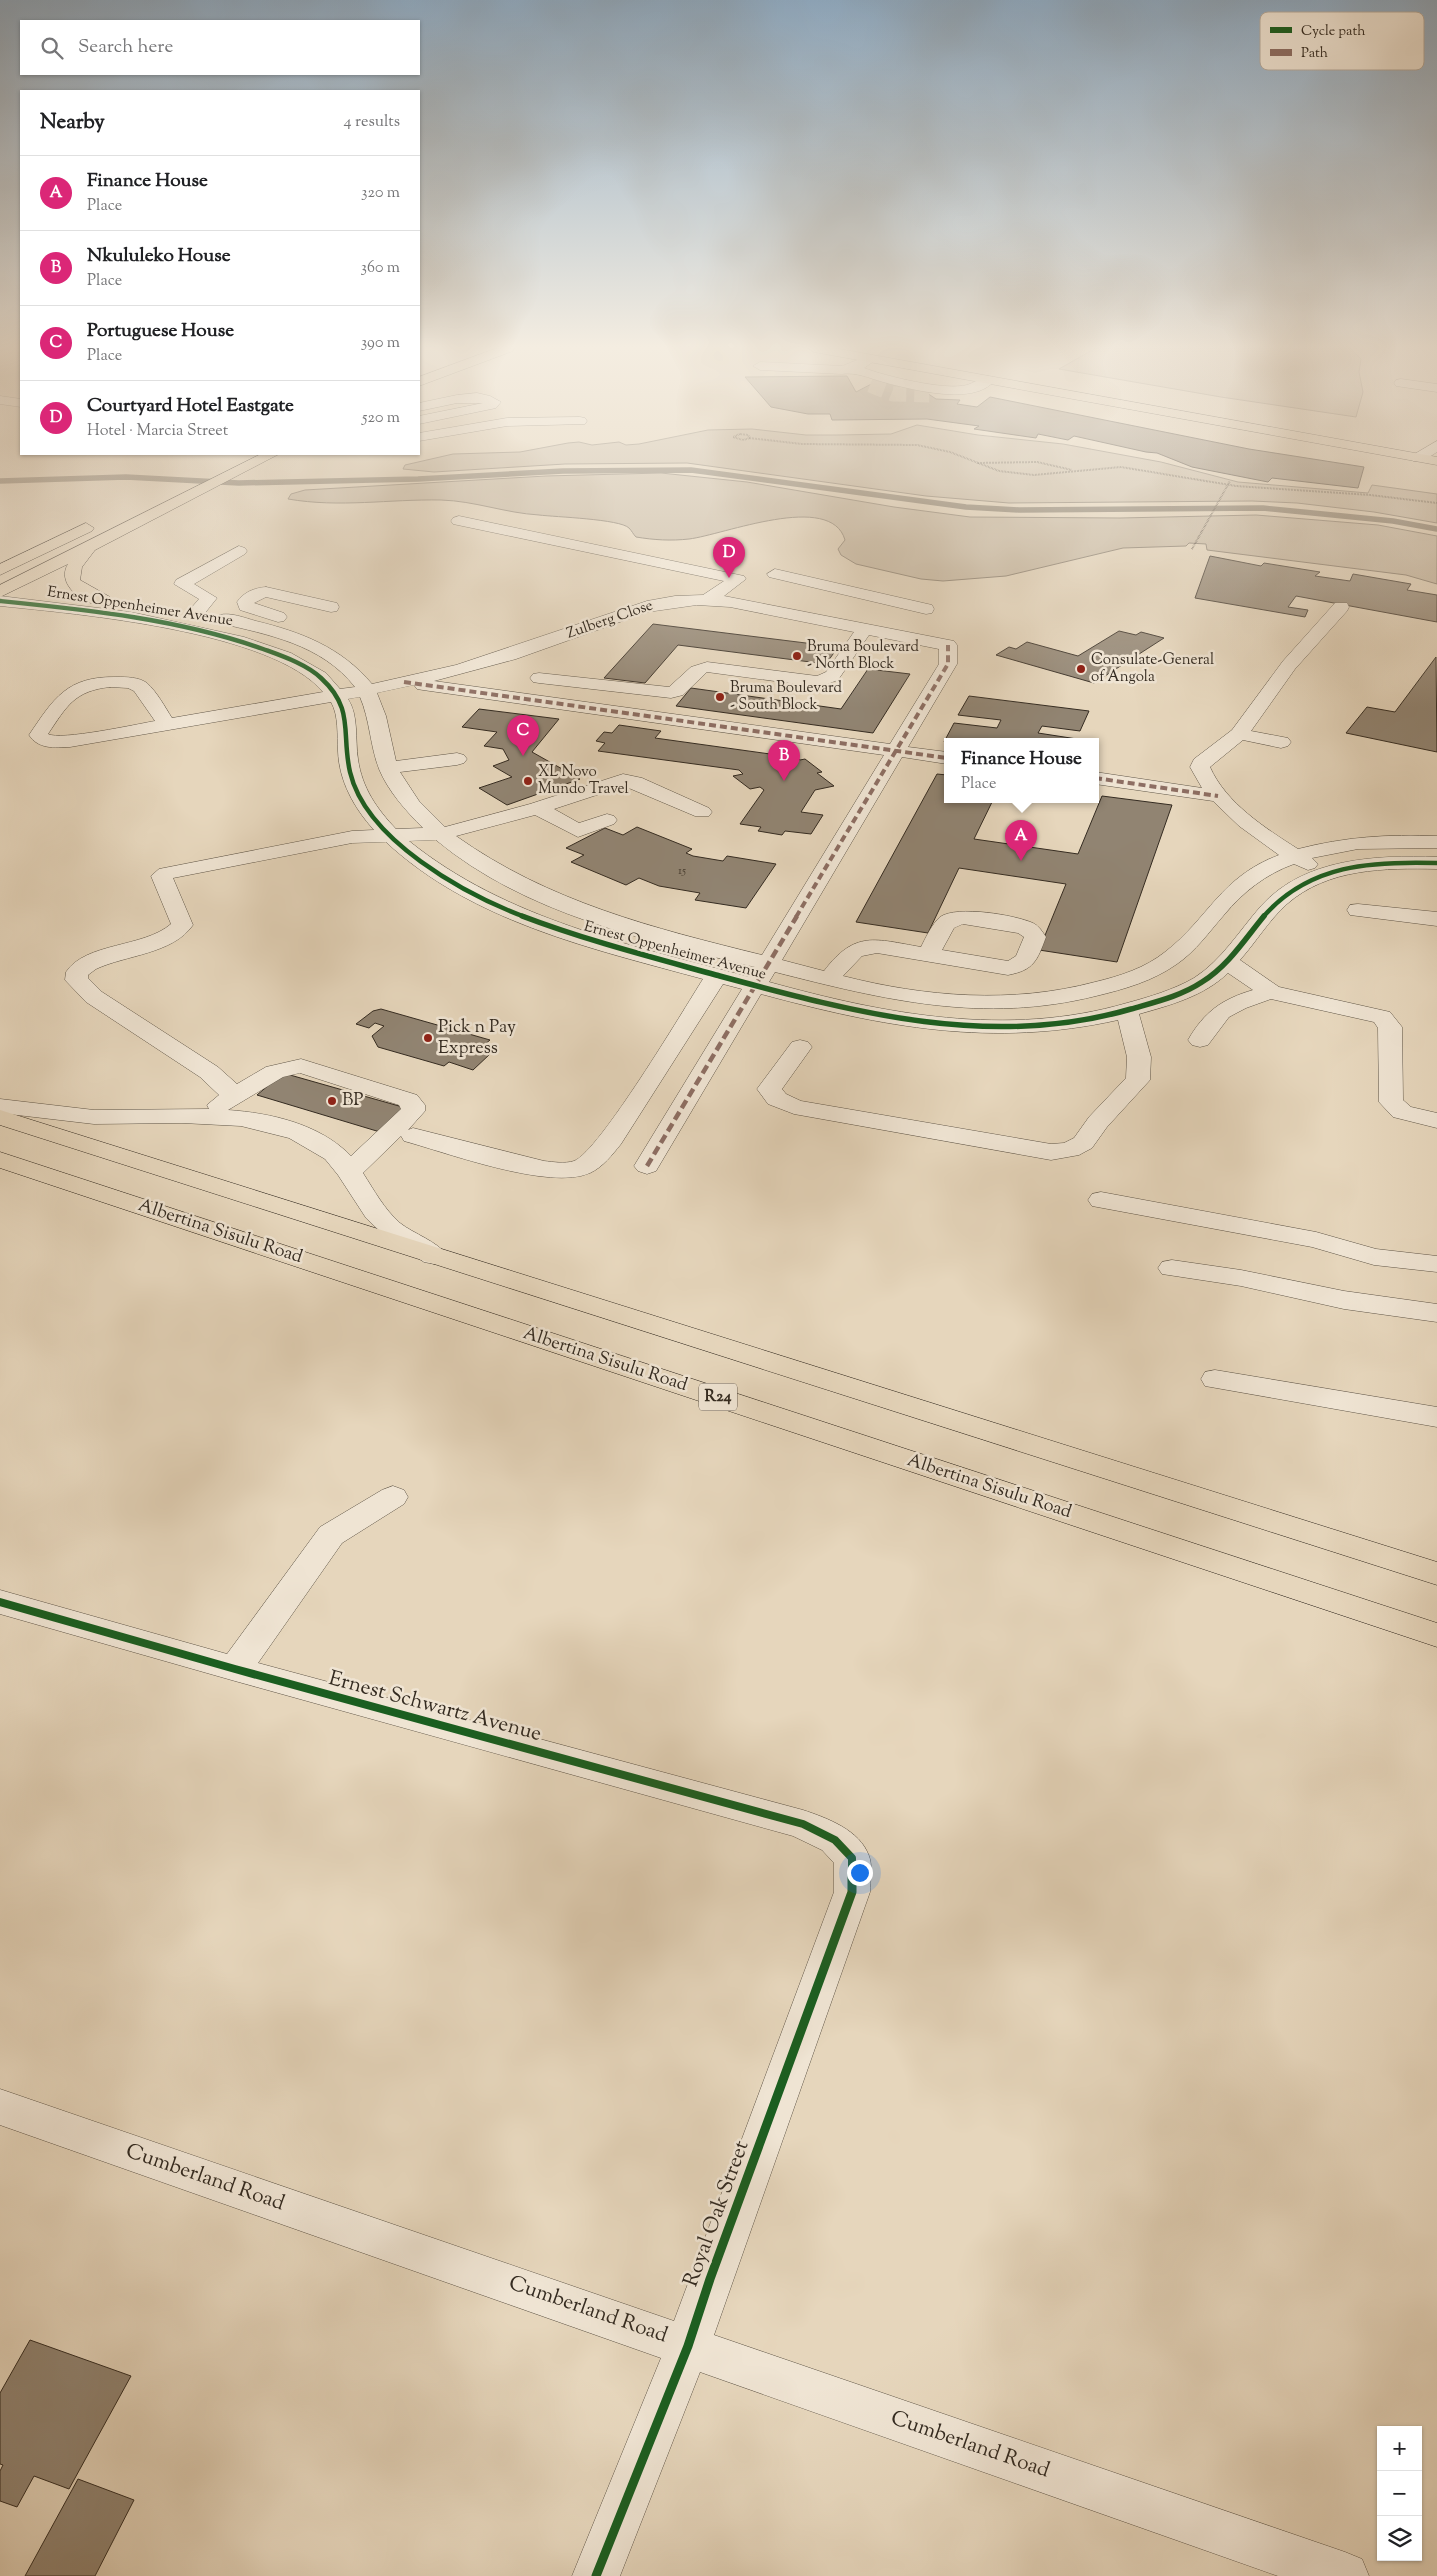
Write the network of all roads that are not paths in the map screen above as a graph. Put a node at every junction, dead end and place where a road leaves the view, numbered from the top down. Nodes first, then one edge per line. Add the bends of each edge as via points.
1 (244, 468) edge
2 (103, 520) dead end
3 (459, 521) dead end
4 (89, 547) junction
5 (239, 551) dead end
6 (792, 563) dead end
7 (0, 570) edge
8 (757, 579) junction
9 (2, 592) edge
10 (707, 600) junction
11 (104, 601) junction
12 (331, 607) dead end
13 (1341, 607) dead end
14 (926, 609) dead end
15 (195, 614) junction
16 (864, 629) junction
17 (285, 634) junction
18 (539, 678) dead end
19 (404, 682) junction
20 (366, 690) junction
21 (337, 695) junction
22 (167, 724) junction
23 (1240, 734) junction
24 (1281, 742) dead end
25 (898, 751) junction
26 (944, 758) edge
27 (457, 759) dead end
28 (388, 768) junction
29 (1099, 779) edge
30 (1218, 796) junction
31 (537, 808) junction
32 (702, 812) dead end
33 (607, 820) dead end
34 (441, 834) junction
35 (389, 835) junction
36 (1437, 842) edge
37 (1295, 857) junction
38 (1437, 863) edge
39 (1326, 874) junction
40 (1358, 910) dead end
41 (1437, 920) edge
42 (704, 947) junction
43 (928, 954) dead end
44 (1228, 962) junction
45 (769, 964) junction
46 (684, 966) junction
47 (717, 975) junction
48 (829, 979) junction
49 (755, 985) junction
50 (1271, 992) junction
51 (1127, 1011) junction
52 (1200, 1040) dead end
53 (800, 1047) dead end
54 (236, 1096) junction
55 (0, 1106) edge
56 (198, 1116) junction
57 (0, 1117) edge
58 (1437, 1121) edge
59 (413, 1136) dead end
60 (0, 1160) edge
61 (647, 1166) dead end
62 (350, 1171) junction
63 (1101, 1200) dead end
64 (434, 1256) junction
65 (1437, 1264) edge
66 (1172, 1268) dead end
67 (1437, 1313) edge
68 (1215, 1379) dead end
69 (1437, 1417) edge
70 (393, 1497) dead end
71 (1437, 1574) edge
72 (0, 1602) edge
73 (1437, 1634) edge
74 (235, 1670) junction
75 (852, 1858) joint
76 (0, 2106) edge
77 (688, 2346) junction
78 (596, 2576) edge
79 (1344, 2576) edge

1 - 4 main road
2 - 7 main road
3 - 8 street
4 - 9 main road
4 - 11 main road via 73,568 72,580 78,589
5 - 15 street via 182,584 210,598
6 - 8 street
8 - 10 street
8 - 14 street
9 - 11 street, Ernest Oppenheimer Avenue
9 - 21 street, Ernest Oppenheimer Avenue via 230,638 294,662 325,682
10 - 16 street, Zulberg Close
10 - 19 street, Zulberg Close via 650,605 480,664
11 - 15 street, Ernest Oppenheimer Avenue
12 - 17 street via 266,592 257,593 245,602 246,606 299,625
13 - 23 street via 1289,665
15 - 17 street, Ernest Oppenheimer Avenue
16 - 18 street via 832,676 819,682 708,668 697,670 682,689 671,693
16 - 25 street, Zulberg Close via 948,645 948,664
17 - 20 street, Ernest Oppenheimer Avenue via 338,660 357,675
19 - 20 street, Zulberg Close
19 - 25 street
20 - 21 street, Zulberg Close
20 - 28 street, Ernest Oppenheimer Avenue via 376,709
21 - 22 street, Zulberg Close
21 - 35 street, Ernest Oppenheimer Avenue via 346,723 350,777 358,794
22 - 22 street, Zulberg Close via 140,688 131,683 88,684 67,693 38,735 52,743
23 - 24 street
23 - 30 street via 1201,763 1203,774
25 - 26 street
25 - 45 street
27 - 28 street
28 - 34 street, Ernest Oppenheimer Avenue via 414,808
29 - 30 street
30 - 37 street
31 - 32 street via 628,780
31 - 33 street via 578,831
31 - 34 street
34 - 35 street
34 - 42 street, Ernest Oppenheimer Avenue via 484,865 552,898 623,924
35 - 46 street, Ernest Oppenheimer Avenue via 483,899 586,941
35 - 54 street via 326,841 166,873 162,876 182,925 164,937 88,964 77,972 76,980 89,993 209,1072
36 - 37 street, Ernest Oppenheimer Avenue via 1368,843
37 - 39 street
37 - 48 street, Ernest Oppenheimer Avenue via 1259,873 1236,890 1188,946 1171,958 1138,976 1102,988 1036,1002 981,1004 903,995
38 - 39 street, Ernest Oppenheimer Avenue via 1376,864
39 - 44 street, Ernest Oppenheimer Avenue via 1280,899
40 - 41 street
42 - 45 street, Ernest Oppenheimer Avenue
42 - 46 street
43 - 48 street via 877,946 857,948
44 - 50 street
44 - 51 street, Ernest Oppenheimer Avenue via 1192,987
45 - 48 street, Ernest Oppenheimer Avenue
45 - 49 street
46 - 47 street, Ernest Oppenheimer Avenue
47 - 49 street, Ernest Oppenheimer Avenue
47 - 59 street via 612,1139 594,1159 578,1169 554,1171
49 - 51 street, Ernest Oppenheimer Avenue via 907,1021 959,1026 1008,1028 1057,1024
49 - 61 street
50 - 52 street via 1226,1008 1210,1021
50 - 58 street via 1382,1017 1390,1027 1392,1102 1402,1112
51 - 53 street via 1139,1057 1138,1080 1098,1122 1083,1143 1070,1150 1051,1152 794,1107 777,1099 770,1089
54 - 56 street
54 - 62 street via 275,1072 301,1066 408,1100 413,1111
55 - 56 street via 93,1117
56 - 62 street via 246,1119 286,1127 324,1146
57 - 64 main road
60 - 73 main road, Albertina Sisulu Road / R24
62 - 64 street via 385,1223
63 - 65 street via 1316,1240 1374,1257
64 - 71 main road
66 - 67 street via 1344,1300
68 - 69 street
70 - 74 street via 331,1536
72 - 74 street, Ernest Schwartz Avenue
74 - 75 street, Ernest Schwartz Avenue via 803,1824 835,1840
75 - 77 street, Royal Oak Street via 852,1892
76 - 77 street, Cumberland Road
77 - 78 street, Royal Oak Street
77 - 79 street, Cumberland Road

